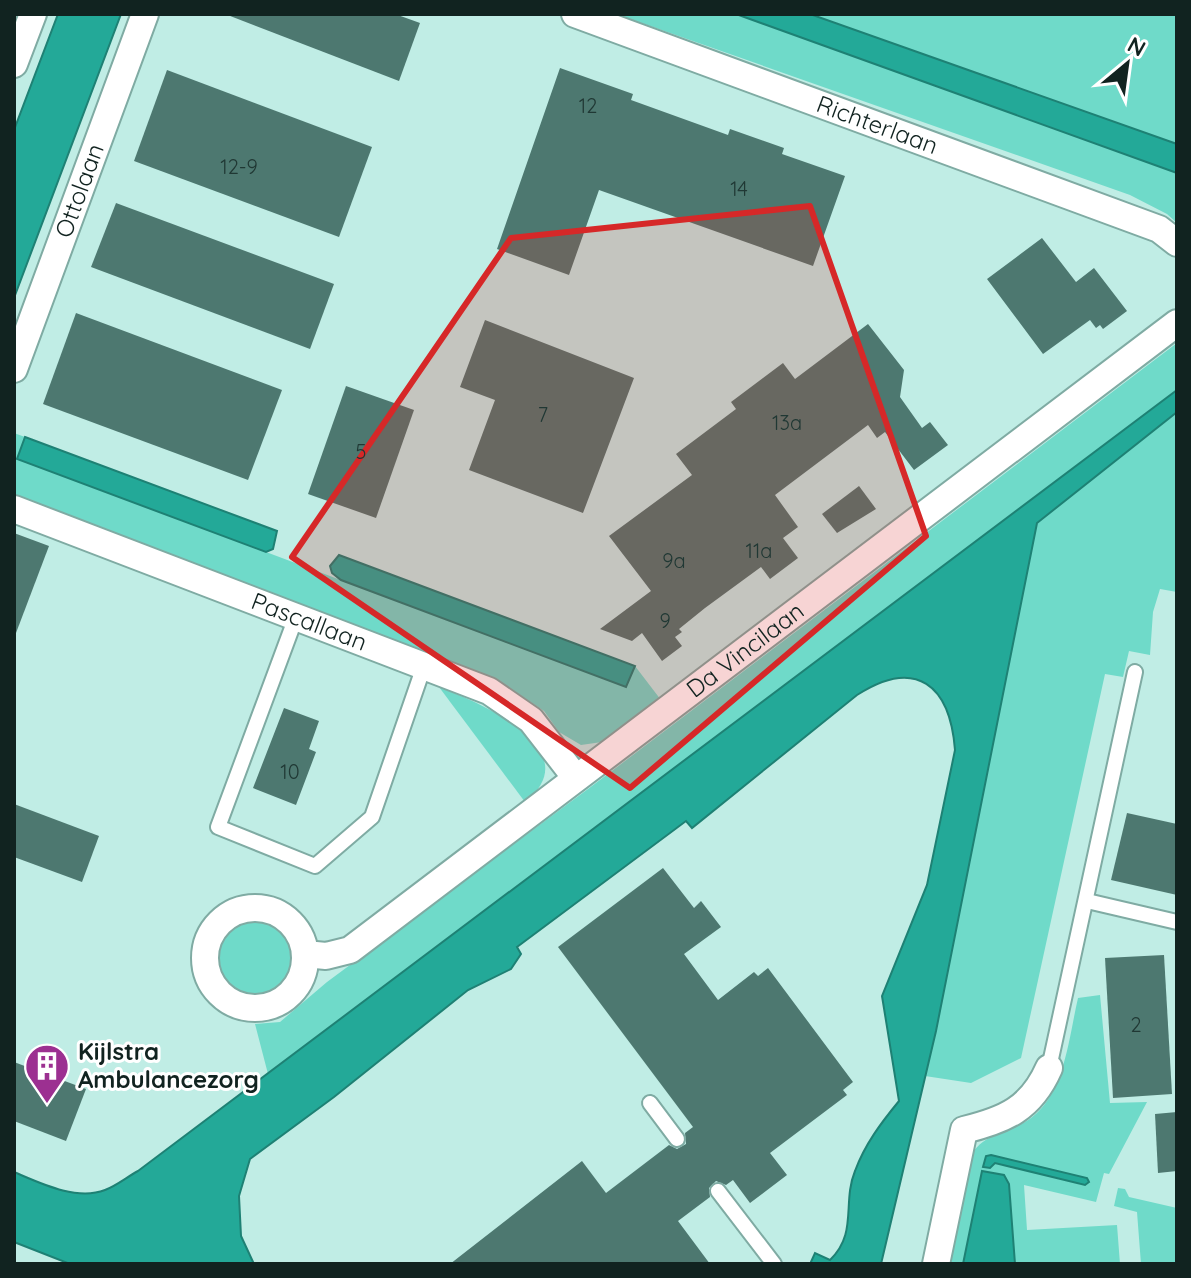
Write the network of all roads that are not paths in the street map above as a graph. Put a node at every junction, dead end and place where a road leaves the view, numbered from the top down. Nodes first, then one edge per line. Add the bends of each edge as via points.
1 (33, 14) edge
2 (145, 14) edge
3 (575, 14) edge
4 (14, 64) edge
5 (1177, 243) edge
6 (1177, 323) edge
7 (14, 369) edge
8 (14, 509) edge
9 (296, 617) junction
10 (424, 666) junction
11 (1135, 672) dead end
12 (576, 778) junction
13 (1087, 901) junction
14 (1177, 922) edge
15 (305, 954) dead end
16 (1049, 1068) joint
17 (650, 1103) dead end
18 (677, 1139) dead end
19 (718, 1191) dead end
20 (774, 1264) edge
21 (936, 1264) edge

1 - 4 street
2 - 7 street, Ottolaan
3 - 5 street, Richterlaan via 1159,229
6 - 12 street, Da Vincilaan
8 - 9 street, Pascallaan
9 - 10 street, Pascallaan
9 - 10 lane via 218,827 315,866 372,817
10 - 12 street, Pascallaan via 489,691 531,720
11 - 13 lane
12 - 15 street, Da Vincilaan via 350,950
13 - 14 lane
13 - 16 lane
16 - 21 street via 1026,1106 964,1130
17 - 18 lane
19 - 20 lane

